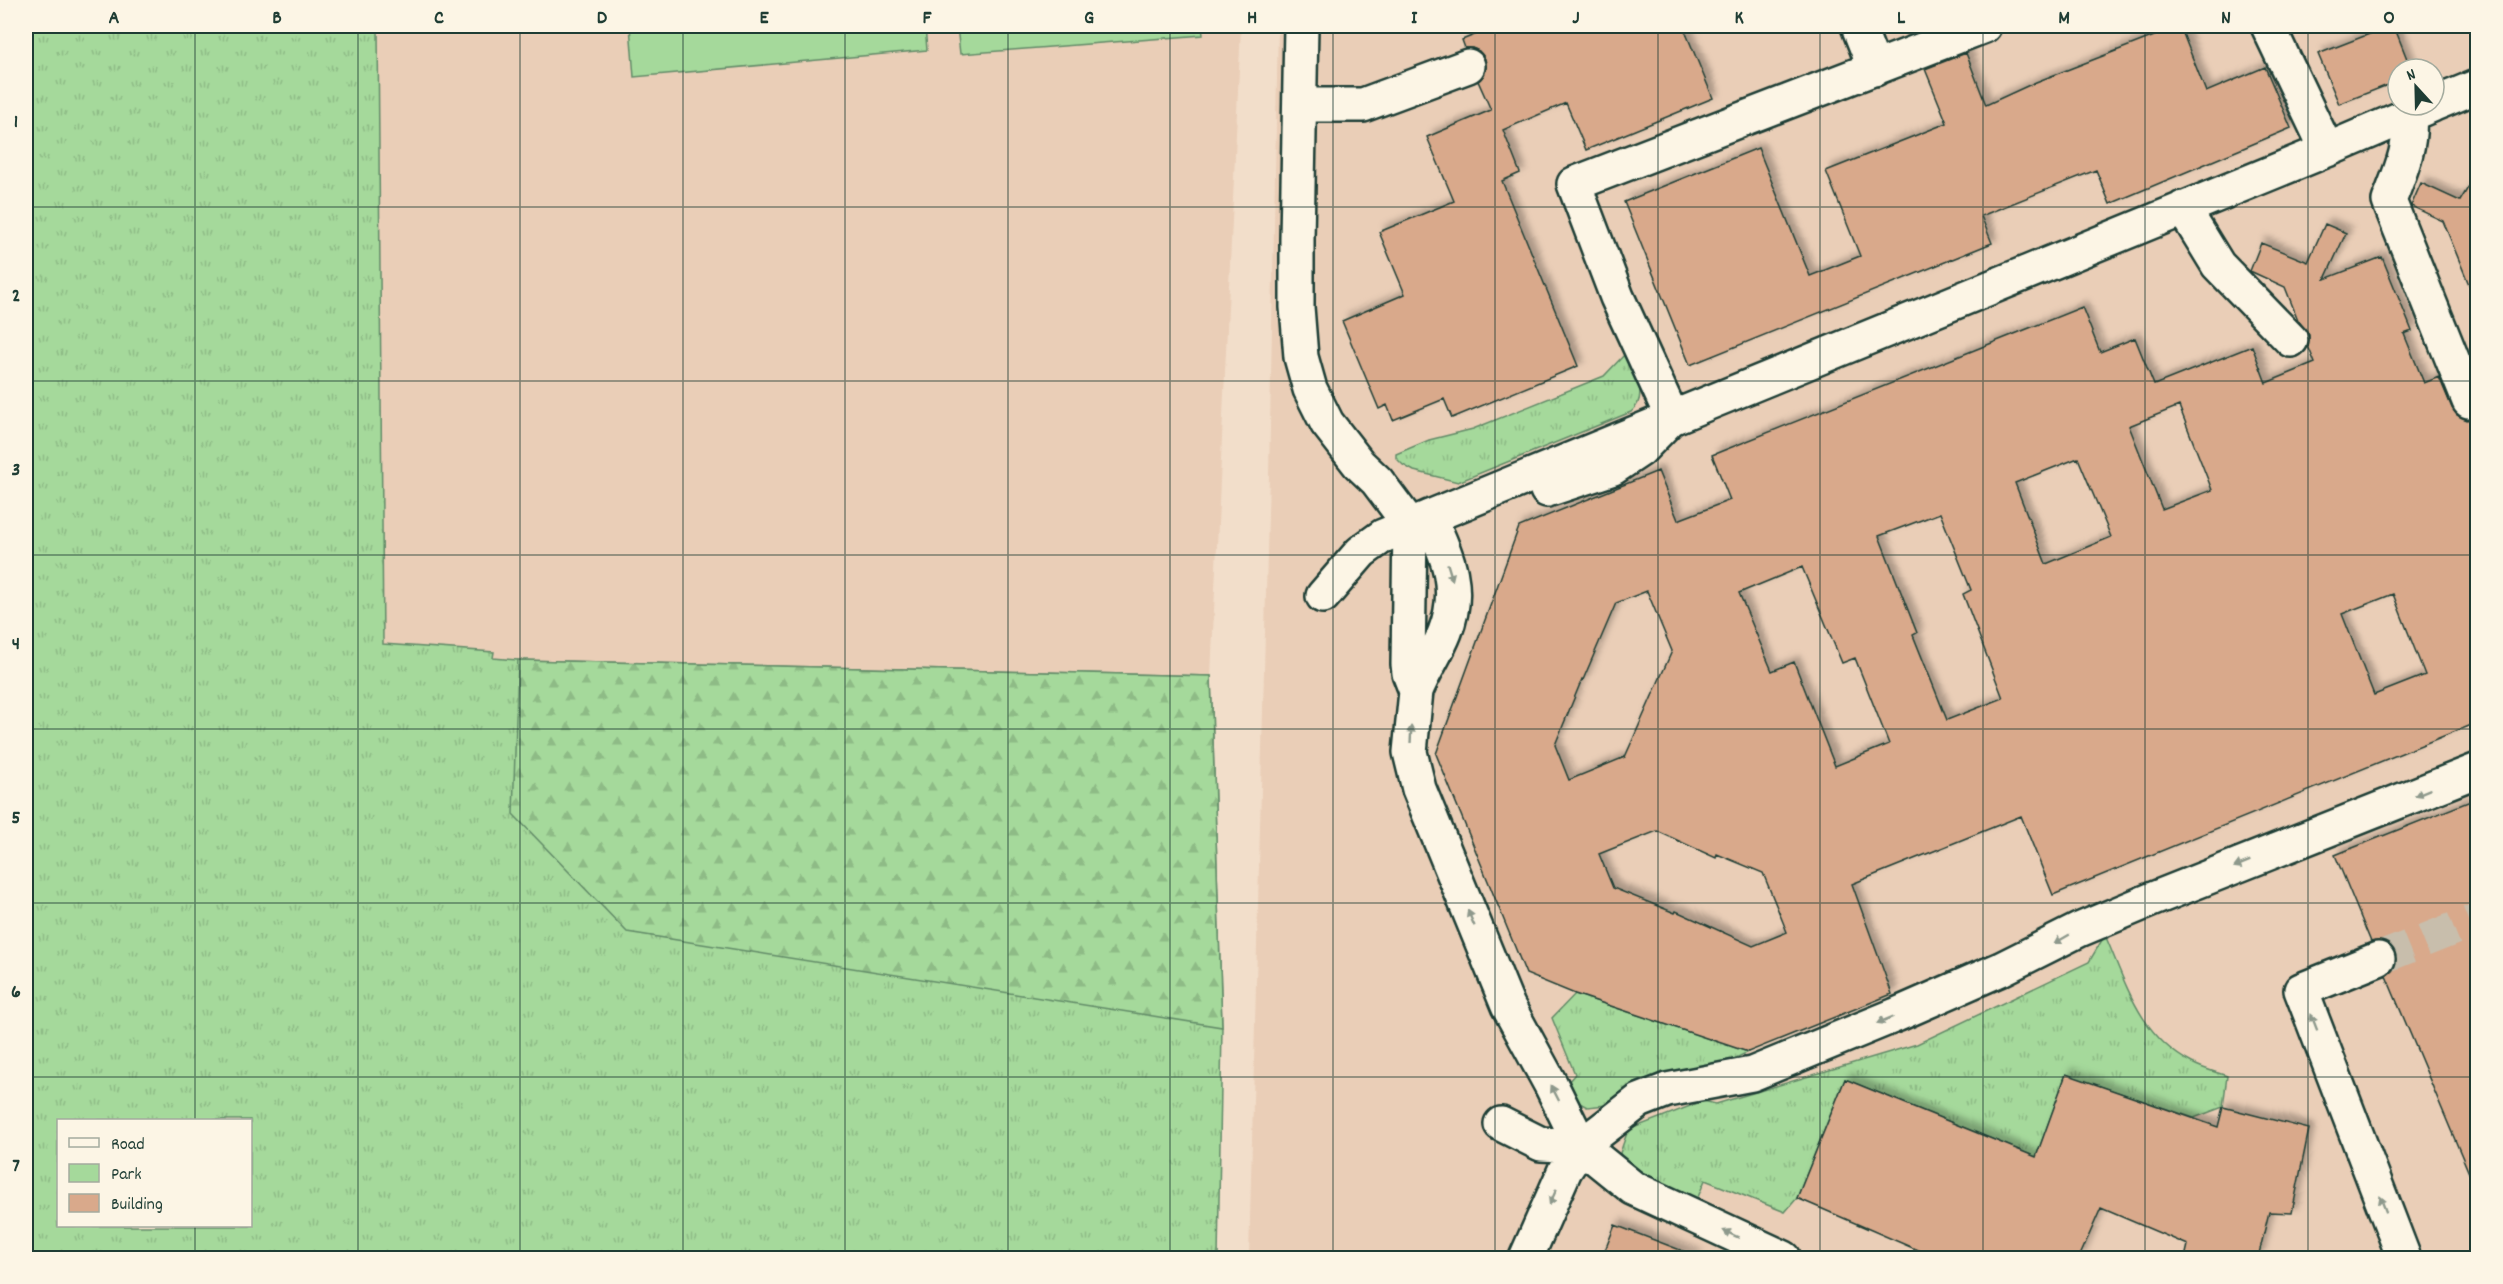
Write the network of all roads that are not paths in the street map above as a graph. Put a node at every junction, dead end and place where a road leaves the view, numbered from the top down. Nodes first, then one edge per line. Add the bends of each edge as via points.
1 (1301, 26) edge
2 (1858, 26) edge
3 (1984, 26) edge
4 (2268, 26) edge
5 (1468, 66) dead end
6 (1875, 69) junction
7 (2478, 86) edge
8 (2446, 99) edge
9 (1301, 105) junction
10 (2404, 117) edge
11 (2420, 117) edge
12 (2327, 150) junction
13 (2183, 208) junction
14 (2291, 340) dead end
15 (2469, 401) dead end
16 (1672, 417) junction
17 (1420, 521) junction
18 (1323, 596) dead end
19 (1416, 691) junction
20 (2478, 770) edge
21 (2378, 959) tunnel mouth
22 (1501, 1124) dead end
23 (1581, 1146) junction
24 (1526, 1258) edge
25 (1784, 1258) edge
26 (2404, 1258) edge

1 - 9 lane
2 - 6 lane
3 - 6 lane
4 - 12 lane
5 - 9 lane via 1360,106
6 - 16 lane via 1574,184 1617,297
7 - 8 lane
9 - 17 lane via 1297,287 1304,373 1333,431 1377,481
10 - 12 lane
11 - 15 lane via 2410,134 2389,201
12 - 13 lane
13 - 14 lane via 2218,265
13 - 16 lane
16 - 17 lane
17 - 18 lane via 1372,542
17 - 19 lane via 1408,664
17 -> 19 lane via 1442,543 1455,585 1446,631
23 -> 19 lane via 1508,1006 1416,782 1410,752
20 -> 23 lane via 2153,899 1917,1006 1752,1074 1668,1090 1640,1101
26 -> 21 lane via 2301,990
22 - 23 lane via 1541,1144
23 -> 24 lane via 1565,1170
25 -> 23 lane via 1633,1188

